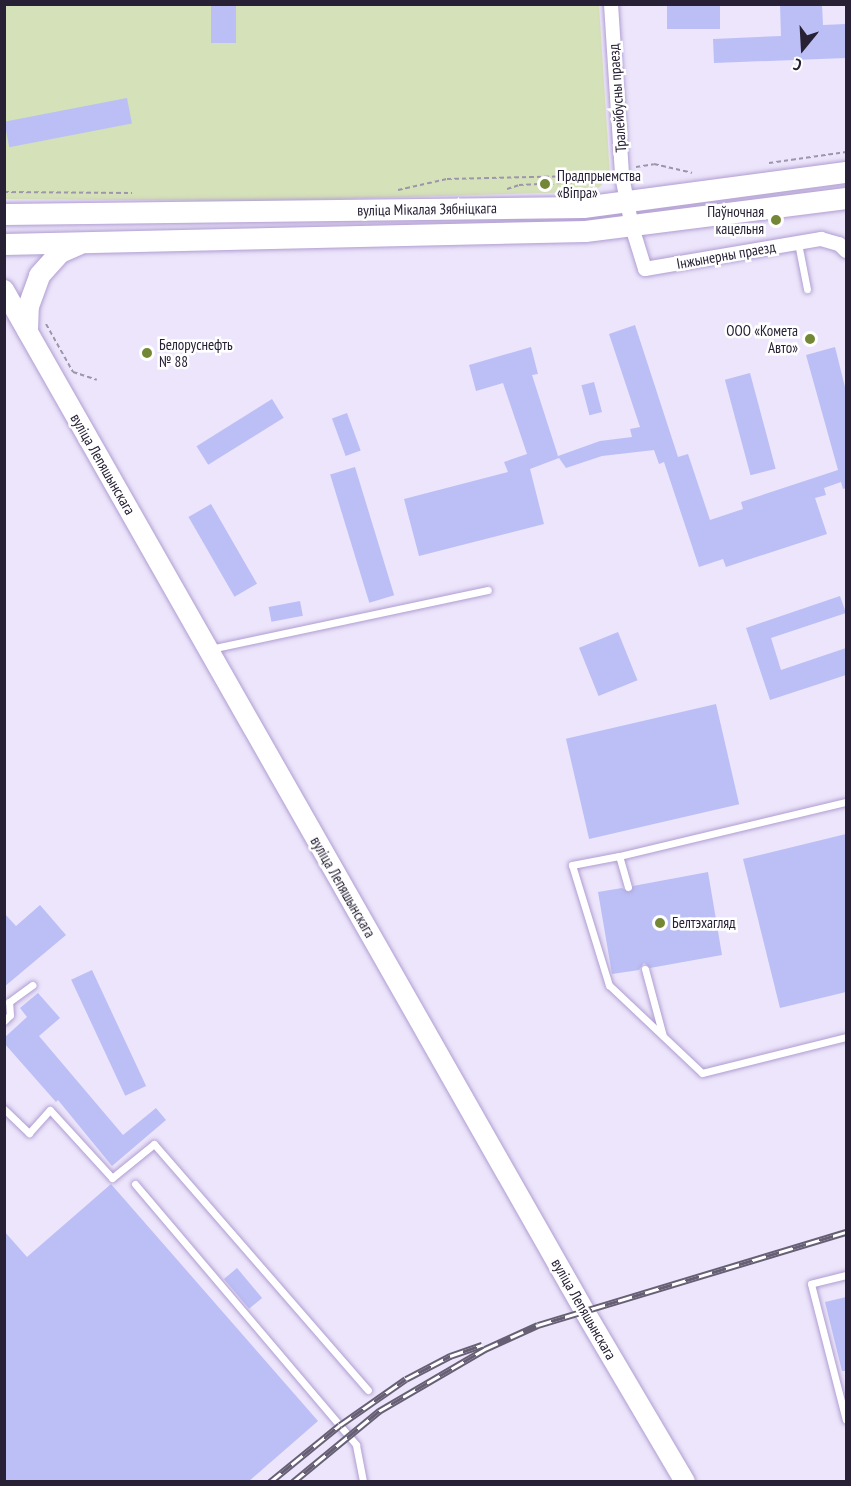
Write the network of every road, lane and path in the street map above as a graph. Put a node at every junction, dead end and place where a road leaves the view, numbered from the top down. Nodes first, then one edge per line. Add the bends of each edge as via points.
1 (611, 4) edge
2 (846, 152) edge
3 (764, 164) dead end
4 (632, 168) dead end
5 (613, 171) dead end
6 (846, 172) edge
7 (693, 174) dead end
8 (581, 176) junction
9 (519, 179) junction
10 (582, 182) junction
11 (4, 192) edge
12 (394, 192) dead end
13 (582, 192) dead end
14 (142, 194) dead end
15 (846, 198) edge
16 (627, 202) junction
17 (4, 214) edge
18 (632, 227) junction
19 (82, 242) junction
20 (798, 243) junction
21 (4, 244) edge
22 (846, 250) edge
23 (807, 289) dead end
24 (4, 290) edge
25 (34, 324) junction
26 (97, 380) dead end
27 (488, 590) dead end
28 (207, 649) junction
29 (846, 802) edge
30 (620, 856) junction
31 (628, 887) dead end
32 (645, 969) dead end
33 (32, 985) dead end
34 (4, 1021) edge
35 (663, 1036) junction
36 (846, 1037) edge
37 (4, 1109) edge
38 (135, 1184) dead end
39 (846, 1275) edge
40 (368, 1390) dead end
41 (846, 1420) edge
42 (363, 1482) edge
43 (685, 1482) edge

1 - 16 street, Тралейбусны праезд
2 - 3 path
4 - 7 path via 654,164
5 - 8 path
6 - 16 main road, вуліца Мікалая Зябніцкага
8 - 9 path
8 - 10 path
9 - 10 path via 519,185
9 - 12 path via 447,179
10 - 13 path
11 - 14 path
15 - 18 main road, вуліца Мікалая Зябніцкага
16 - 17 main road, вуліца Мікалая Зябніцкага via 546,208
16 - 18 street, Тралейбусны праезд
18 - 19 main road, вуліца Мікалая Зябніцкага
18 - 20 street, Інжынерны праезд via 645,269
19 - 21 main road, вуліца Мікалая Зябніцкага
19 - 25 main road via 60,252 39,275 27,306
20 - 22 street, Інжынерны праезд via 821,239
20 - 23 lane
24 - 25 main road, вуліца Лепяшынскага
25 - 26 path via 73,372
25 - 28 main road, вуліца Лепяшынскага
27 - 28 lane
28 - 43 main road, вуліца Лепяшынскага
29 - 30 lane
30 - 31 lane
30 - 35 lane via 572,865 609,985
32 - 35 lane
33 - 34 lane via 9,1002 10,1015
35 - 36 lane via 702,1074
37 - 40 lane via 29,1133 50,1110 112,1178 154,1144
38 - 42 lane via 356,1445
39 - 41 lane via 811,1284

